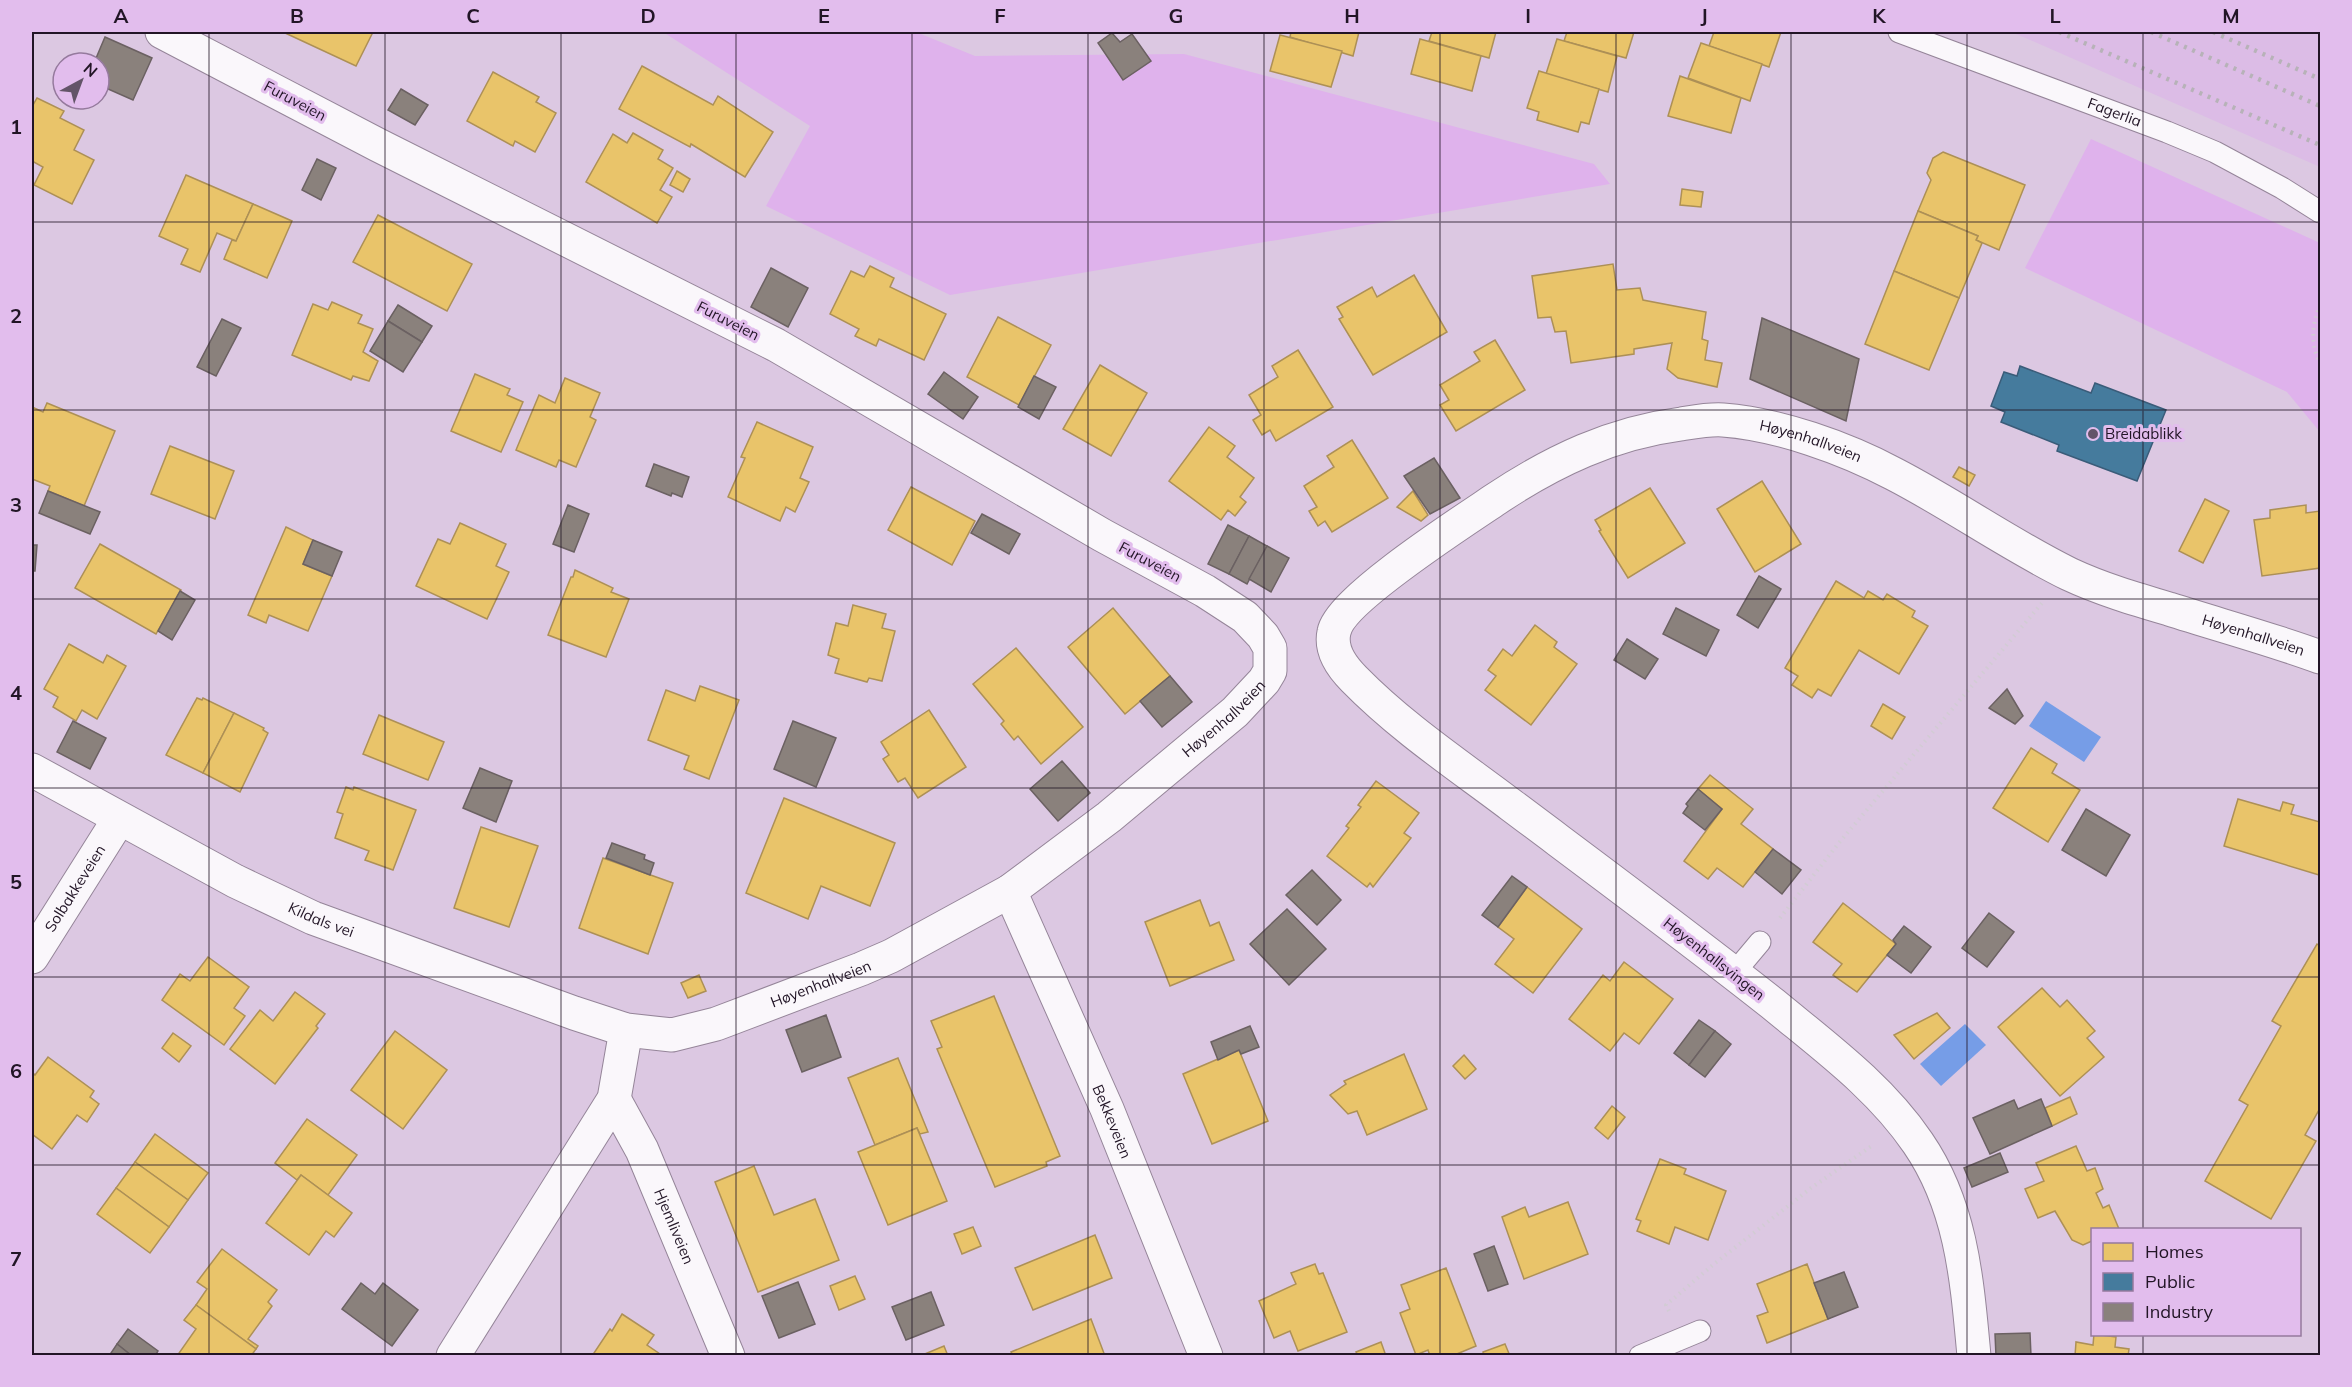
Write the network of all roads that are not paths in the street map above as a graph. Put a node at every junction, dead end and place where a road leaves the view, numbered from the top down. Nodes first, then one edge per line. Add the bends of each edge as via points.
1 (162, 32) edge
2 (1899, 32) edge
3 (2320, 212) edge
4 (1333, 643) joint
5 (1270, 648) joint
6 (2320, 657) edge
7 (32, 770) edge
8 (119, 819) junction
9 (1010, 891) junction
10 (1760, 942) road end
11 (32, 957) edge
12 (1734, 973) junction
13 (626, 1030) junction
14 (614, 1099) junction
15 (1692, 1334) road end
16 (453, 1356) edge
17 (728, 1356) edge
18 (1206, 1356) edge
19 (1640, 1356) edge
20 (1974, 1356) edge

1 - 5 street, Furuveien via 776,345 1215,597 1245,617
2 - 3 lane, Fagerlia via 2215,152
4 - 6 street, Høyenhallveien via 1336,624 1367,592 1432,542 1556,462 1625,434 1720,420 1806,436 1891,472 2017,548 2099,588
4 - 12 street, Høyenhallsvingen via 1352,677 1414,732
5 - 9 street, Høyenhallveien via 1270,670 1264,681 1235,712 1109,818
7 - 8 street, Kildals vei
8 - 11 street, Solbakkeveien
8 - 13 street, Kildals vei via 313,918
9 - 13 street, Høyenhallveien via 891,956 716,1024 672,1035
9 - 18 street, Bekkeveien via 1107,1108
10 - 12 lane
12 - 20 street, Høyenhallsvingen via 1856,1072 1918,1143 1946,1192 1956,1225 1971,1307
13 - 14 street
14 - 16 street
14 - 17 street, Hjemliveien via 642,1150
15 - 19 lane

